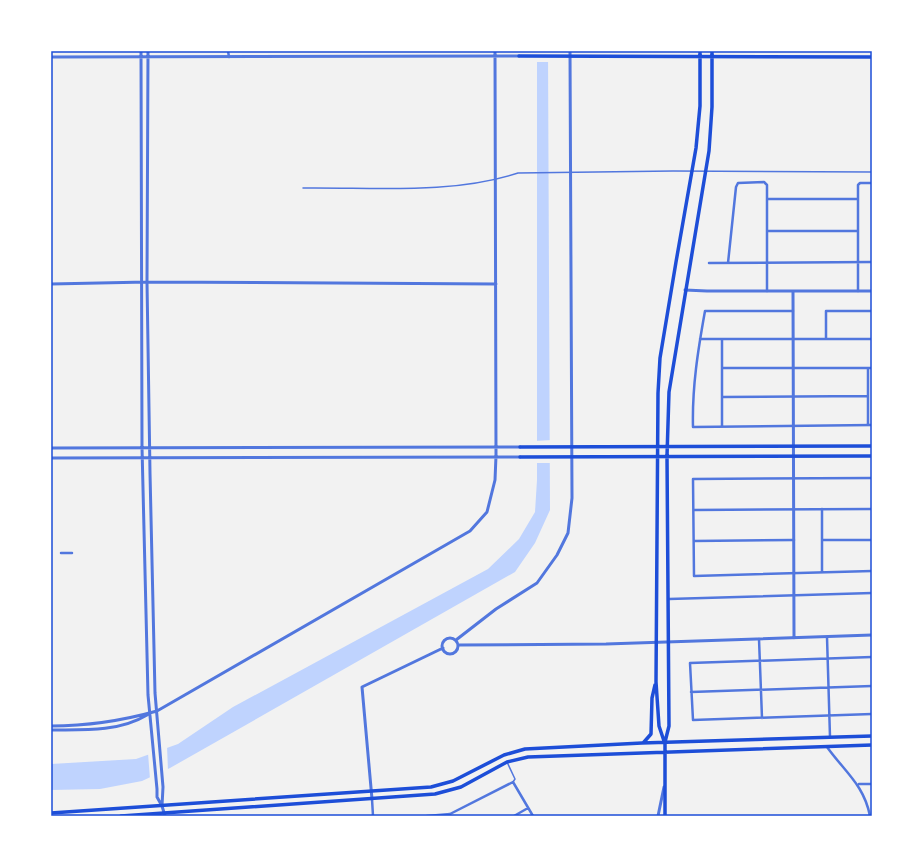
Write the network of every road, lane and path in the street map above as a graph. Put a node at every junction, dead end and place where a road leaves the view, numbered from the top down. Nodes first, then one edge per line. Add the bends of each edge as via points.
1 (141, 51) edge
2 (148, 51) edge
3 (228, 51) edge
4 (495, 51) edge
5 (570, 51) edge
6 (700, 51) edge
7 (712, 51) edge
8 (495, 56) junction
9 (519, 56) joint
10 (700, 56) junction
11 (712, 56) junction
12 (872, 56) edge
13 (51, 57) edge
14 (141, 57) junction
15 (148, 57) junction
16 (229, 57) junction
17 (570, 57) junction
18 (872, 172) edge
19 (570, 174) junction
20 (496, 181) junction
21 (872, 183) edge
22 (303, 188) dead end
23 (767, 199) junction
24 (858, 199) junction
25 (767, 231) junction
26 (858, 231) junction
27 (858, 262) junction
28 (872, 262) edge
29 (709, 263) dead end
30 (728, 263) junction
31 (767, 263) junction
32 (148, 282) junction
33 (141, 283) junction
34 (51, 284) edge
35 (496, 284) junction
36 (685, 290) junction
37 (767, 291) junction
38 (858, 291) junction
39 (872, 291) edge
40 (794, 292) junction
41 (793, 311) junction
42 (872, 311) edge
43 (722, 339) junction
44 (793, 339) junction
45 (826, 339) junction
46 (872, 339) edge
47 (700, 340) junction
48 (722, 368) junction
49 (794, 368) junction
50 (870, 368) edge
51 (868, 396) junction
52 (722, 397) junction
53 (794, 397) junction
54 (868, 425) junction
55 (872, 425) edge
56 (722, 426) junction
57 (794, 426) junction
58 (496, 446) junction
59 (656, 446) junction
60 (667, 446) junction
61 (794, 446) junction
62 (872, 446) edge
63 (142, 447) junction
64 (150, 447) junction
65 (520, 447) joint
66 (572, 447) junction
67 (51, 448) edge
68 (496, 456) junction
69 (520, 456) joint
70 (572, 456) junction
71 (656, 456) junction
72 (667, 456) junction
73 (794, 456) junction
74 (872, 456) edge
75 (142, 457) junction
76 (150, 457) junction
77 (51, 458) edge
78 (872, 478) edge
79 (794, 479) junction
80 (794, 509) junction
81 (822, 509) junction
82 (872, 509) edge
83 (694, 510) junction
84 (794, 540) junction
85 (822, 540) junction
86 (872, 540) edge
87 (694, 541) junction
88 (61, 553) dead end
89 (72, 553) dead end
90 (872, 571) edge
91 (822, 572) junction
92 (794, 573) junction
93 (872, 593) edge
94 (794, 596) junction
95 (669, 599) junction
96 (872, 635) edge
97 (827, 637) junction
98 (794, 638) junction
99 (759, 639) junction
100 (456, 640) junction
101 (656, 642) junction
102 (669, 642) junction
103 (458, 645) junction
104 (443, 648) junction
105 (872, 657) edge
106 (828, 658) junction
107 (760, 661) junction
108 (656, 682) junction
109 (872, 686) edge
110 (829, 687) junction
111 (760, 690) junction
112 (692, 692) junction
113 (156, 711) junction
114 (150, 713) junction
115 (872, 714) edge
116 (830, 716) junction
117 (762, 718) junction
118 (51, 726) edge
119 (51, 730) edge
120 (872, 736) edge
121 (830, 738) junction
122 (642, 742) junction
123 (665, 742) junction
124 (872, 745) edge
125 (827, 747) junction
126 (665, 751) junction
127 (507, 762) junction
128 (513, 782) junction
129 (859, 784) junction
130 (872, 784) edge
131 (664, 787) junction
132 (371, 790) junction
133 (372, 799) junction
134 (162, 806) junction
135 (528, 808) junction
136 (51, 813) edge
137 (164, 814) edge
138 (121, 816) edge
139 (373, 816) edge
140 (427, 816) edge
141 (435, 816) edge
142 (514, 816) edge
143 (533, 816) edge
144 (658, 816) edge
145 (665, 816) edge
146 (870, 816) edge

1 - 14 street
2 - 15 street
3 - 16 street
4 - 8 street
5 - 17 street
6 - 10 main road
7 - 11 main road
8 - 9 street
8 - 16 street
8 - 20 street
9 - 17 main road
10 - 11 main road
10 - 17 main road
10 - 59 main road via 700,106 696,148 660,358
11 - 12 main road
11 - 36 main road via 709,151
13 - 14 street
14 - 15 street
14 - 33 street
15 - 16 street
15 - 32 street
17 - 19 street
18 - 19 street via 672,171
19 - 20 street via 518,174
19 - 66 street
20 - 22 street via 456,186
20 - 35 street
21 - 24 street via 858,185
23 - 24 street
23 - 25 street
23 - 30 street via 767,185 764,182 738,183
24 - 26 street
25 - 26 street
25 - 31 street
26 - 27 street
27 - 28 street
27 - 31 street
27 - 38 street
29 - 30 street
30 - 31 street
31 - 37 street
32 - 33 street
32 - 35 street
32 - 64 street
33 - 34 street
33 - 63 street
35 - 58 street
36 - 37 street
36 - 60 main road via 669,392
37 - 40 street
38 - 39 street
38 - 40 street
40 - 41 street
41 - 44 street
41 - 47 street via 705,311
42 - 45 street via 826,311
43 - 44 street
43 - 47 street
43 - 48 street
44 - 45 street
44 - 49 street
45 - 46 street
47 - 56 street via 692,396 692,427
48 - 49 street
48 - 52 street
49 - 50 street
49 - 53 street
50 - 51 street
51 - 53 street
51 - 54 street
52 - 53 street
52 - 56 street
53 - 57 street
54 - 55 street
54 - 57 street
56 - 57 street
57 - 61 street
58 - 64 street
58 - 65 street
58 - 68 street
59 - 60 main road
59 - 66 main road
59 - 71 main road
60 - 61 main road
60 - 72 main road
61 - 62 main road
61 - 73 street
63 - 64 street
63 - 67 street
63 - 75 street
64 - 76 street
65 - 66 main road
66 - 70 street
68 - 69 street
68 - 76 street
68 - 113 street via 495,480 487,512 470,531
69 - 70 main road
70 - 71 main road
70 - 100 street via 572,498 568,533 557,555 537,583 496,609
71 - 72 main road
71 - 101 main road
72 - 73 main road
72 - 95 main road
73 - 74 main road
73 - 79 street
75 - 76 street
75 - 77 street
75 - 114 street
76 - 113 street
78 - 79 street
79 - 80 street
79 - 83 street via 693,479
80 - 81 street
80 - 83 street
80 - 84 street
81 - 82 street
81 - 85 street
83 - 87 street
84 - 87 street
84 - 92 street
85 - 86 street
85 - 91 street
87 - 92 street via 694,576
88 - 89 street
90 - 91 street
91 - 92 street
92 - 94 street
93 - 94 street
94 - 95 street
94 - 98 street
95 - 102 main road
96 - 97 street
97 - 98 street
97 - 106 street
98 - 99 street
99 - 102 street
99 - 107 street
100 - 103 street
100 - 104 street via 445,639 442,643
101 - 102 street
101 - 103 street
101 - 108 main road
102 - 123 main road via 669,726
103 - 104 street via 453,653 448,653
104 - 132 street via 362,687
105 - 106 street
106 - 107 street
106 - 110 street
107 - 111 street
107 - 112 street via 690,663
108 - 122 main road via 652,698 651,734
108 - 123 main road via 659,726
109 - 110 street
110 - 111 street
110 - 116 street
111 - 112 street
111 - 117 street
112 - 117 street via 693,720
113 - 114 street
113 - 134 street via 163,787
114 - 118 street via 96,725
114 - 119 street via 139,720 120,726
114 - 134 street via 157,797
115 - 116 street
116 - 117 street
116 - 121 street
120 - 121 main road
121 - 123 main road
122 - 123 main road
122 - 132 main road via 525,749 504,755 453,781 431,787
123 - 126 main road
124 - 125 main road
125 - 126 main road
125 - 129 street
126 - 127 main road via 528,757
126 - 131 main road
127 - 128 street via 515,779
127 - 133 main road via 461,786 435,794
128 - 135 street
128 - 141 street via 450,814
129 - 130 street
129 - 146 street via 868,803
131 - 144 street
131 - 145 main road
132 - 133 street
132 - 134 main road
133 - 137 main road
133 - 139 street
134 - 136 main road
134 - 137 street
135 - 142 street
135 - 143 street
137 - 138 main road
140 - 141 street

